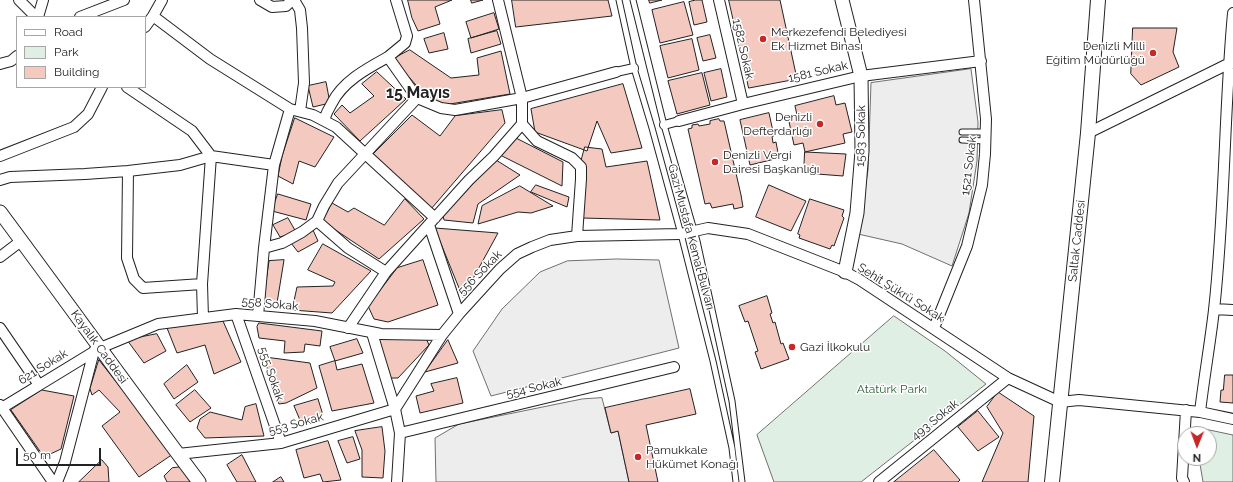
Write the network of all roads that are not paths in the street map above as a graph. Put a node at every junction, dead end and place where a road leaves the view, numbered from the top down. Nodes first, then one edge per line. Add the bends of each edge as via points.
1 (19, 0) edge
2 (43, 0) edge
3 (124, 0) edge
4 (162, 0) edge
5 (260, 0) edge
6 (293, 0) edge
7 (396, 0) edge
8 (498, 0) edge
9 (619, 0) edge
10 (633, 0) edge
11 (719, 0) edge
12 (842, 0) edge
13 (974, 0) edge
14 (1098, 0) edge
15 (1233, 13) edge
16 (36, 16) edge
17 (37, 16) edge
18 (83, 16) edge
19 (153, 16) junction
20 (146, 26) edge
21 (16, 57) edge
22 (388, 57) junction
23 (980, 61) junction
24 (0, 64) edge
25 (1231, 64) edge
26 (634, 68) junction
27 (616, 72) joint
28 (861, 76) junction
29 (101, 88) edge
30 (128, 88) edge
31 (417, 98) junction
32 (522, 98) junction
33 (743, 104) junction
34 (295, 110) junction
35 (324, 120) junction
36 (679, 121) joint
37 (522, 124) junction
38 (664, 125) junction
39 (962, 132) dead end
40 (1088, 133) junction
41 (986, 136) junction
42 (962, 140) dead end
43 (366, 153) junction
44 (0, 156) edge
45 (211, 156) junction
46 (274, 165) junction
47 (128, 171) junction
48 (0, 180) edge
49 (0, 212) edge
50 (316, 221) junction
51 (432, 221) junction
52 (694, 230) junction
53 (681, 234) junction
54 (577, 236) junction
55 (21, 241) junction
56 (264, 248) junction
57 (0, 257) edge
58 (386, 272) junction
59 (844, 272) junction
60 (202, 284) junction
61 (1214, 309) junction
62 (1233, 310) edge
63 (236, 314) junction
64 (459, 314) junction
65 (258, 316) junction
66 (203, 318) junction
67 (0, 328) edge
68 (348, 328) junction
69 (934, 328) junction
70 (372, 333) junction
71 (442, 335) junction
72 (97, 349) junction
73 (674, 368) dead end
74 (1008, 378) junction
75 (39, 385) junction
76 (1060, 402) junction
77 (1, 407) edge
78 (395, 409) junction
79 (1186, 410) junction
80 (1200, 412) junction
81 (1233, 419) edge
82 (400, 433) junction
83 (281, 444) junction
84 (178, 454) junction
85 (53, 482) edge
86 (57, 482) edge
87 (199, 482) edge
88 (398, 482) edge
89 (736, 482) edge
90 (742, 482) edge
91 (880, 482) edge
92 (1052, 482) edge
93 (1184, 482) edge

1 - 16 street
2 - 17 street
3 - 18 street
4 - 19 street
5 - 6 street via 272,7 286,6
6 - 34 street via 300,10 304,83
7 - 22 street via 407,36 405,43
8 - 32 street
9 - 26 lane, Gazi Mustafa Kemal Bulvarı
10 - 38 lane, Gazi Mustafa Kemal Bulvarı
11 - 33 street, 1582 Sokak
12 - 28 street, 1583 Sokak
13 - 23 street, 1521 Sokak
14 - 40 main road, Saltak Caddesi
15 - 25 street
19 - 20 street
19 - 34 street via 210,59
21 - 24 street
22 - 31 street
22 - 35 street via 366,69 343,88 332,102
23 - 28 street, 1581 Sokak
23 - 41 street, 1521 Sokak
25 - 40 street
25 - 61 street
26 - 27 street
26 - 53 lane, Gazi Mustafa Kemal Bulvarı
27 - 32 street
28 - 33 street, 1581 Sokak
28 - 59 street, 1583 Sokak via 862,151 856,213
29 - 44 street via 88,114 74,127
30 - 45 street via 192,131
31 - 32 street via 441,108 456,110
31 - 43 street
32 - 37 street
33 - 36 street, 1581 Sokak
34 - 35 street
34 - 46 street
35 - 43 street
36 - 38 street, 1581 Sokak
37 - 51 street
37 - 54 street via 537,141 572,158 580,167
38 - 52 lane, Gazi Mustafa Kemal Bulvarı
39 - 41 lane
40 - 76 main road, Saltak Caddesi
41 - 42 lane
41 - 69 street, 1521 Sokak via 982,185 967,246
43 - 50 street via 338,183
43 - 51 street
45 - 46 street
45 - 47 street via 180,165
45 - 60 street
46 - 56 street
47 - 48 street via 10,177
47 - 60 street via 127,258 134,279 143,288
49 - 55 street, Kayalık Caddesi
50 - 56 street via 282,243
50 - 58 street via 348,248
51 - 58 street
51 - 64 street
52 - 53 street, Şehit Şükrü Sokak
52 - 59 street, Şehit Şükrü Sokak via 708,228 748,234
52 - 90 lane, Gazi Mustafa Kemal Bulvarı via 732,401
53 - 54 street, 556 Sokak
53 - 89 lane, Gazi Mustafa Kemal Bulvarı via 713,361 732,448
54 - 64 street, 556 Sokak via 550,240 517,254
55 - 57 street
55 - 72 street, Kayalık Caddesi
56 - 65 street
58 - 68 street
59 - 69 street, Şehit Şükrü Sokak
60 - 66 street
61 - 62 street
61 - 80 street
63 - 65 street, 558 Sokak
63 - 66 street, 558 Sokak
63 - 83 street, 555 Sokak
64 - 71 street, 556 Sokak
65 - 68 street, 558 Sokak via 315,321
66 - 72 street, 558 Sokak via 158,324
67 - 75 street
68 - 70 street, 558 Sokak
69 - 74 street, Şehit Şükrü Sokak
70 - 71 street, 558 Sokak
70 - 78 street
71 - 78 street, 556 Sokak
72 - 75 street, 621 Sokak
72 - 84 street, Kayalık Caddesi
72 - 86 street
73 - 82 street, 554 Sokak
74 - 76 street, Şehit Şükrü Sokak
74 - 91 street, 493 Sokak
75 - 77 street, 621 Sokak
76 - 79 street via 1079,400
76 - 92 main road, Saltak Caddesi
77 - 85 street
78 - 82 street
78 - 83 street, 553 Sokak
79 - 80 street
79 - 93 street via 1182,478
80 - 81 street
82 - 88 street
83 - 84 street, 553 Sokak
84 - 87 street, Kayalık Caddesi

